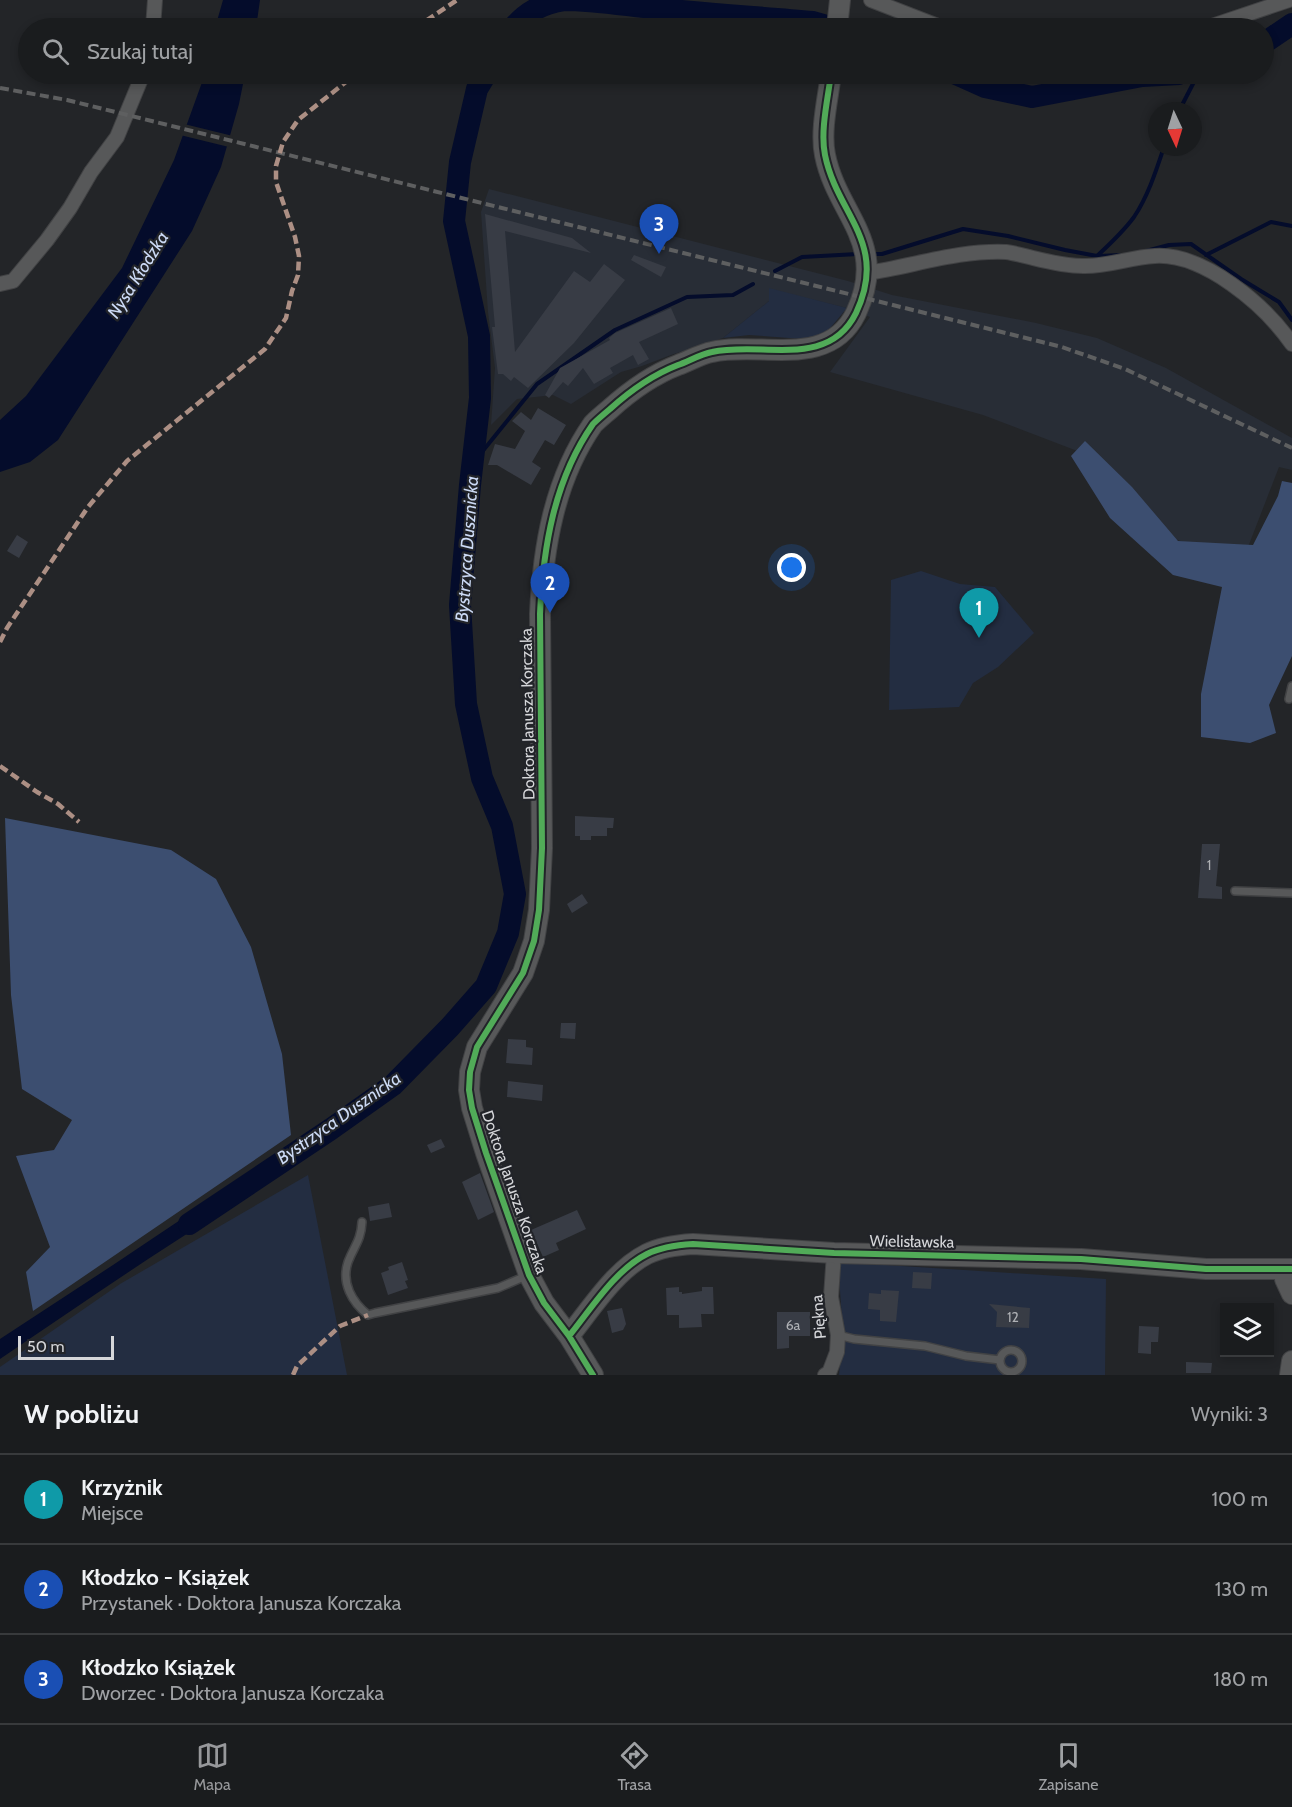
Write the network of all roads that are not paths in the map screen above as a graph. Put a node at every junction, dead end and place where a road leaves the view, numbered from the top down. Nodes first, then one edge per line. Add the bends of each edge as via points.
1 (155, 0) edge
2 (871, 0) edge
3 (1290, 0) edge
4 (154, 18) edge
5 (917, 18) edge
6 (1236, 18) edge
7 (140, 84) edge
8 (830, 84) edge
9 (867, 273) junction
10 (0, 284) edge
11 (1292, 344) edge
12 (1292, 686) edge
13 (1289, 699) dead end
14 (1235, 891) dead end
15 (1292, 893) edge
16 (362, 1222) dead end
17 (834, 1253) junction
18 (1289, 1269) edge
19 (528, 1275) junction
20 (1292, 1294) edge
21 (838, 1335) junction
22 (569, 1336) junction
23 (1000, 1360) dead end
24 (1292, 1360) edge
25 (593, 1375) edge
26 (825, 1375) edge
27 (1290, 1375) edge

1 - 4 street
2 - 5 street
3 - 6 street
7 - 10 street via 117,136 70,208 13,281
8 - 9 street, Doktora Janusza Korczaka via 823,139 825,154 830,174 864,246
9 - 11 street via 978,252 1009,252 1081,266 1155,256 1177,257 1219,275 1260,306
9 - 19 street, Doktora Janusza Korczaka via 856,313 833,341 802,350 736,348 710,352 658,373 627,393 594,423 562,482 542,580 539,910 523,973 477,1047 469,1090 499,1194
12 - 13 lane
14 - 15 lane
16 - 19 lane via 346,1273 348,1291 368,1315 498,1288
17 - 18 street, Wielisławska
17 - 21 street, Piękna via 831,1297
17 - 22 street, Wielisławska via 670,1246 625,1268
18 - 20 street via 1285,1279
19 - 22 street, Doktora Janusza Korczaka
21 - 23 lane
21 - 26 street, Piękna via 837,1352
22 - 25 street, Doktora Janusza Korczaka
24 - 27 street

